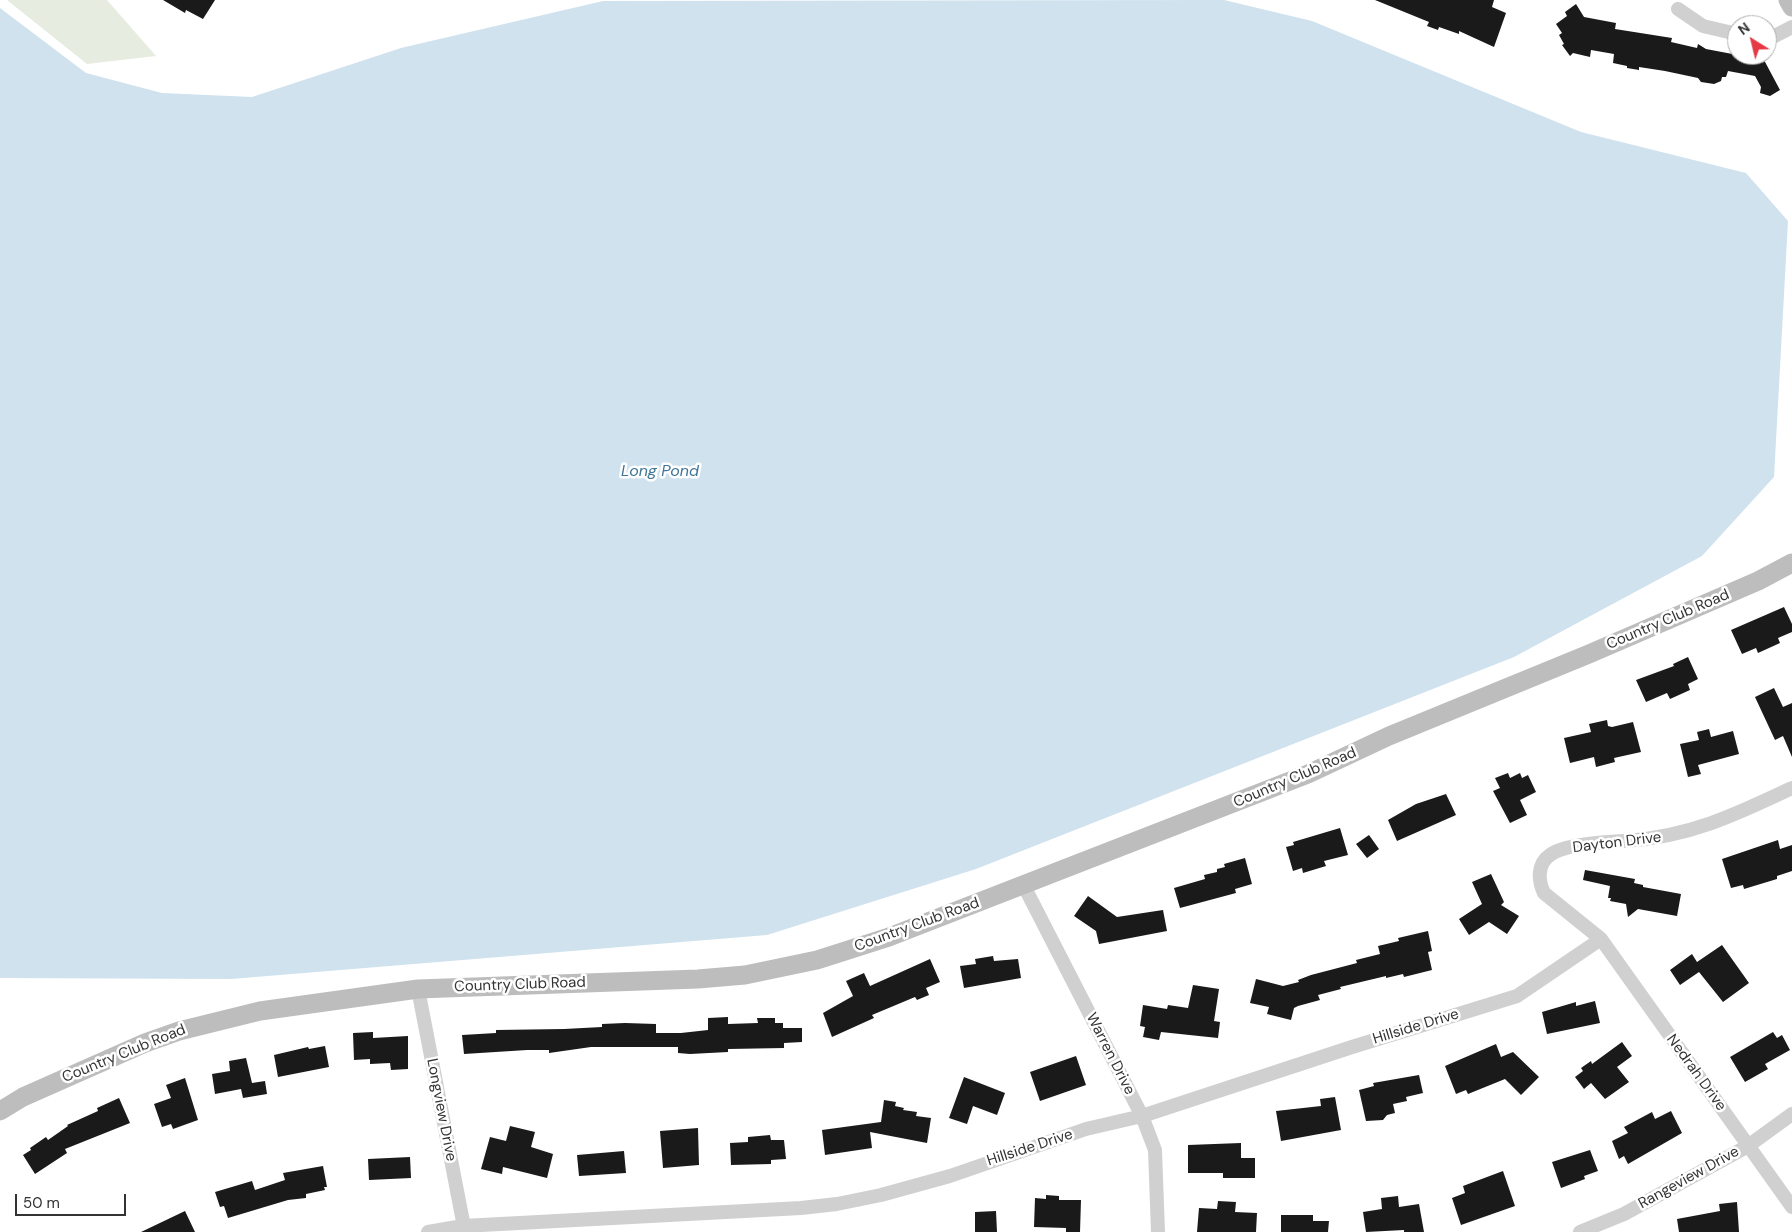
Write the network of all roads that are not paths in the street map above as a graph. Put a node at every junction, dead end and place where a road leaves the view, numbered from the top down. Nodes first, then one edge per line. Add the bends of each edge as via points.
1 (1788, 0) edge
2 (1792, 6) edge
3 (1678, 9) dead end
4 (1792, 27) edge
5 (1727, 32) edge
6 (1777, 35) edge
7 (1792, 563) edge
8 (1792, 788) edge
9 (1024, 886) junction
10 (1601, 939) junction
11 (418, 989) junction
12 (0, 1112) edge
13 (1792, 1114) edge
14 (1142, 1116) junction
15 (1748, 1146) junction
16 (1792, 1207) edge
17 (464, 1229) edge
18 (428, 1232) edge
19 (1158, 1232) edge
20 (1580, 1232) edge

1 - 2 street
3 - 5 street via 1703,26
4 - 6 street
7 - 9 street, Country Club Road via 1758,581 1389,736 1308,774
8 - 10 street, Dayton Drive via 1693,831 1656,839 1606,842 1558,850 1550,855 1542,863 1539,874 1544,893
9 - 11 street, Country Club Road via 817,960 745,975
9 - 14 street, Warren Drive
10 - 14 street, Hillside Drive via 1517,996
10 - 15 street, Nedrah Drive
11 - 12 street, Country Club Road via 302,1003 179,1031 80,1070 23,1097
11 - 17 street, Longview Drive
13 - 15 street, Rangeview Drive
14 - 17 street, Hillside Drive via 1086,1130 950,1176 837,1204
14 - 19 street, Warren Drive via 1155,1150
15 - 16 street, Nedrah Drive
15 - 20 street, Rangeview Drive via 1624,1214
17 - 18 street, Hillside Drive

